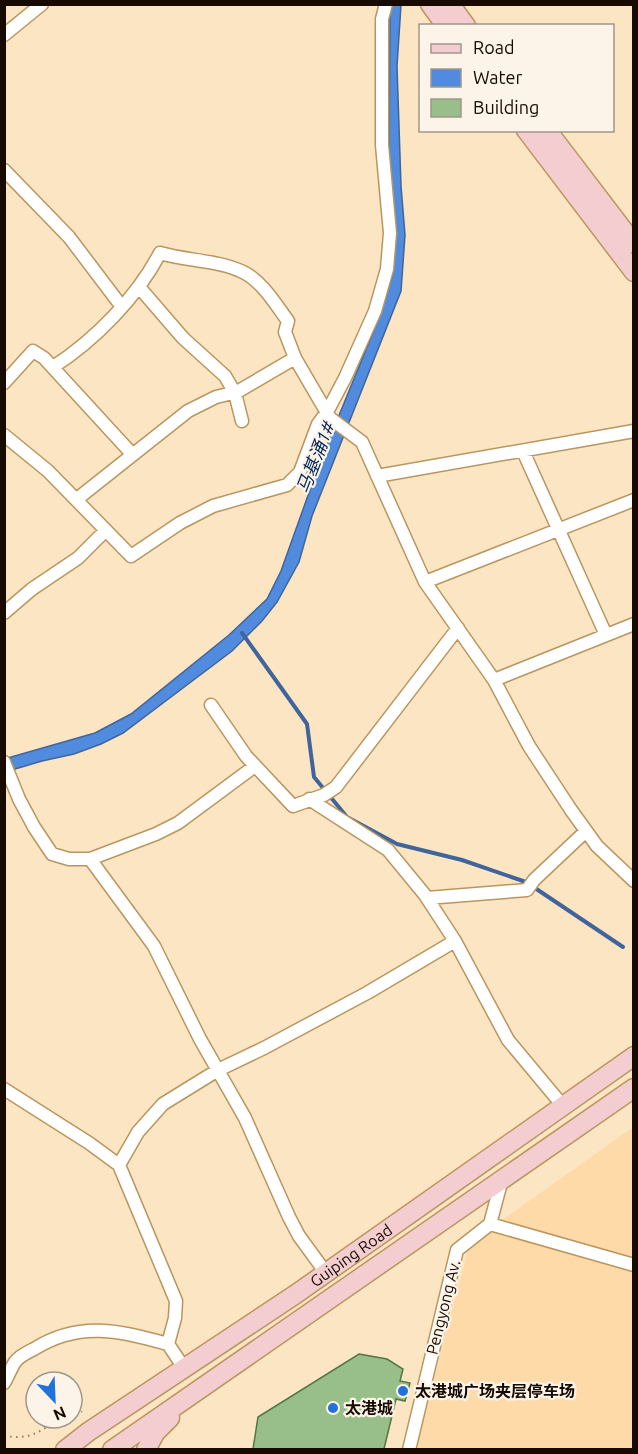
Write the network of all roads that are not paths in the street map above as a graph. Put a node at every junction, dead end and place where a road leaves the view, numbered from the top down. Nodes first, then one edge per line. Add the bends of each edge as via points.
1 (42, 4) edge
2 (386, 4) edge
3 (430, 4) edge
4 (450, 4) edge
5 (445, 24) edge
6 (465, 24) edge
7 (4, 35) edge
8 (528, 132) edge
9 (549, 132) edge
10 (4, 170) edge
11 (633, 244) edge
12 (633, 272) edge
13 (139, 286) junction
14 (122, 307) junction
15 (295, 358) junction
16 (53, 367) junction
17 (4, 383) edge
18 (235, 393) junction
19 (328, 415) junction
20 (242, 421) dead end
21 (633, 430) edge
22 (4, 435) edge
23 (523, 451) junction
24 (132, 454) junction
25 (377, 476) junction
26 (77, 499) junction
27 (633, 500) edge
28 (106, 530) junction
29 (558, 530) junction
30 (425, 582) junction
31 (4, 613) edge
32 (633, 624) edge
33 (458, 628) junction
34 (606, 635) junction
35 (495, 680) junction
36 (211, 705) dead end
37 (255, 766) junction
38 (7, 775) edge
39 (309, 799) junction
40 (586, 831) junction
41 (90, 859) junction
42 (633, 881) edge
43 (427, 898) junction
44 (454, 941) junction
45 (633, 1056) edge
46 (218, 1070) junction
47 (633, 1088) edge
48 (4, 1089) edge
49 (563, 1107) junction
50 (119, 1165) junction
51 (502, 1179) junction
52 (490, 1224) junction
53 (633, 1265) edge
54 (326, 1273) junction
55 (168, 1344) junction
56 (184, 1368) junction
57 (4, 1383) edge
58 (200, 1389) junction
59 (65, 1449) edge
60 (112, 1449) edge
61 (146, 1449) edge
62 (409, 1449) edge

1 - 7 street
2 - 19 street via 382,19 382,146 390,233 387,268 375,311
3 - 5 main road
4 - 6 main road
8 - 12 main road
9 - 11 main road
10 - 14 street via 69,237
13 - 14 street
13 - 15 street via 160,253 245,273 260,285 288,321 285,332
13 - 18 street via 183,338 225,376
14 - 16 street
15 - 18 street
15 - 19 street
16 - 17 street via 33,351
16 - 24 street
18 - 20 street
18 - 24 street via 188,411
19 - 25 street via 362,442
19 - 28 street via 318,424 300,472 287,485 213,506 131,556
21 - 23 street
22 - 26 street
23 - 25 street
23 - 29 street
24 - 26 street
25 - 30 street
26 - 28 street
27 - 29 street
28 - 31 street via 78,558
29 - 30 street
29 - 34 street
30 - 33 street
32 - 34 street
33 - 35 street
33 - 39 street via 336,787
34 - 35 street
35 - 40 street via 529,746
36 - 37 street
37 - 39 street via 293,806
37 - 41 street via 178,823
38 - 41 street via 52,854
39 - 43 street via 388,849
40 - 42 street
40 - 43 street via 530,885
41 - 46 street via 154,946
43 - 44 street
44 - 46 street via 367,993
44 - 49 street via 508,1040
45 - 49 main road, Guiping Road
46 - 50 street via 163,1104 138,1132
46 - 54 street via 245,1118 299,1236
47 - 51 main road, Guiping Road
48 - 50 street
49 - 54 main road, Guiping Road
50 - 55 street via 176,1301
51 - 52 street
51 - 58 main road, Guiping Road
52 - 53 street
52 - 62 street, Pengyong Av. via 457,1250
54 - 56 main road, Guiping Road
55 - 56 street
55 - 57 street via 127,1332 80,1330 43,1343 16,1360
56 - 59 main road, Guiping Road
58 - 60 main road, Guiping Road
58 - 61 main road via 155,1433

